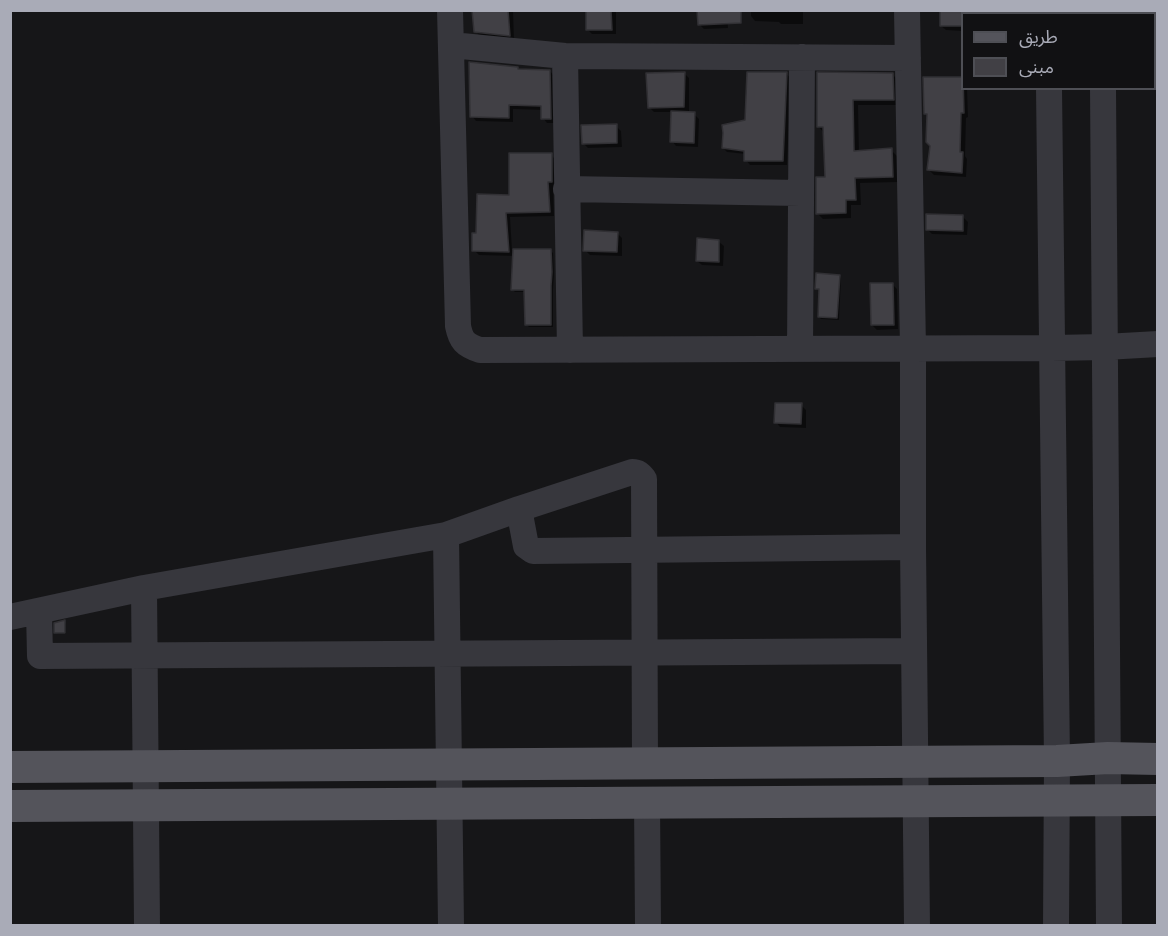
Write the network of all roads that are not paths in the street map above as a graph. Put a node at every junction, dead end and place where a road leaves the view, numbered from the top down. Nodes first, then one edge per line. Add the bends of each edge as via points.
1 (450, 10) edge
2 (907, 10) edge
3 (451, 45) junction
4 (565, 56) junction
5 (802, 57) junction
6 (908, 58) junction
7 (1049, 90) edge
8 (1103, 90) edge
9 (566, 189) junction
10 (800, 193) junction
11 (1158, 344) edge
12 (1105, 347) junction
13 (913, 348) junction
14 (1052, 348) junction
15 (800, 349) junction
16 (570, 350) junction
17 (519, 509) junction
18 (446, 535) junction
19 (913, 547) junction
20 (644, 550) junction
21 (144, 588) junction
22 (39, 611) junction
23 (10, 617) edge
24 (914, 651) junction
25 (644, 652) junction
26 (448, 654) junction
27 (145, 655) junction
28 (1108, 758) junction
29 (1158, 759) edge
30 (1057, 761) junction
31 (915, 762) junction
32 (645, 763) junction
33 (449, 765) junction
34 (146, 766) junction
35 (10, 767) edge
36 (1057, 800) junction
37 (1109, 800) junction
38 (1158, 800) edge
39 (916, 801) junction
40 (647, 802) junction
41 (450, 804) junction
42 (10, 806) edge
43 (146, 806) junction
44 (147, 926) edge
45 (451, 926) edge
46 (648, 926) edge
47 (917, 926) edge
48 (1056, 926) edge
49 (1109, 926) edge

1 - 3 street
2 - 6 street
3 - 4 street
3 - 16 street via 460,338 480,350
4 - 5 street
4 - 9 street
5 - 6 street
5 - 10 street
6 - 13 street
7 - 14 street
8 - 12 street
9 - 10 street
9 - 16 street
10 - 15 street
11 - 12 street
12 - 14 street
12 - 28 street
13 - 14 street
13 - 15 street
13 - 19 street
14 - 30 street
15 - 16 street
17 - 18 street
17 - 20 street via 526,546 533,551
17 - 20 street via 637,472 644,479
18 - 21 street
18 - 26 street
19 - 20 street
19 - 24 street
20 - 25 street
21 - 22 street
21 - 27 street
22 - 23 street
22 - 27 street via 40,656
24 - 25 street
24 - 31 street
25 - 26 street
25 - 32 street
26 - 27 street
26 - 33 street
27 - 34 street
28 - 29 main road
28 - 30 main road
28 - 37 street
30 - 31 main road
30 - 36 street
31 - 32 main road
31 - 39 street
32 - 33 main road
33 - 34 main road
33 - 41 street
34 - 35 main road
34 - 43 street
36 - 37 main road
36 - 39 main road
36 - 48 street
37 - 38 main road
37 - 49 street
39 - 40 main road
39 - 47 street
40 - 41 main road
40 - 46 street
41 - 43 main road
41 - 45 street
42 - 43 main road
43 - 44 street

